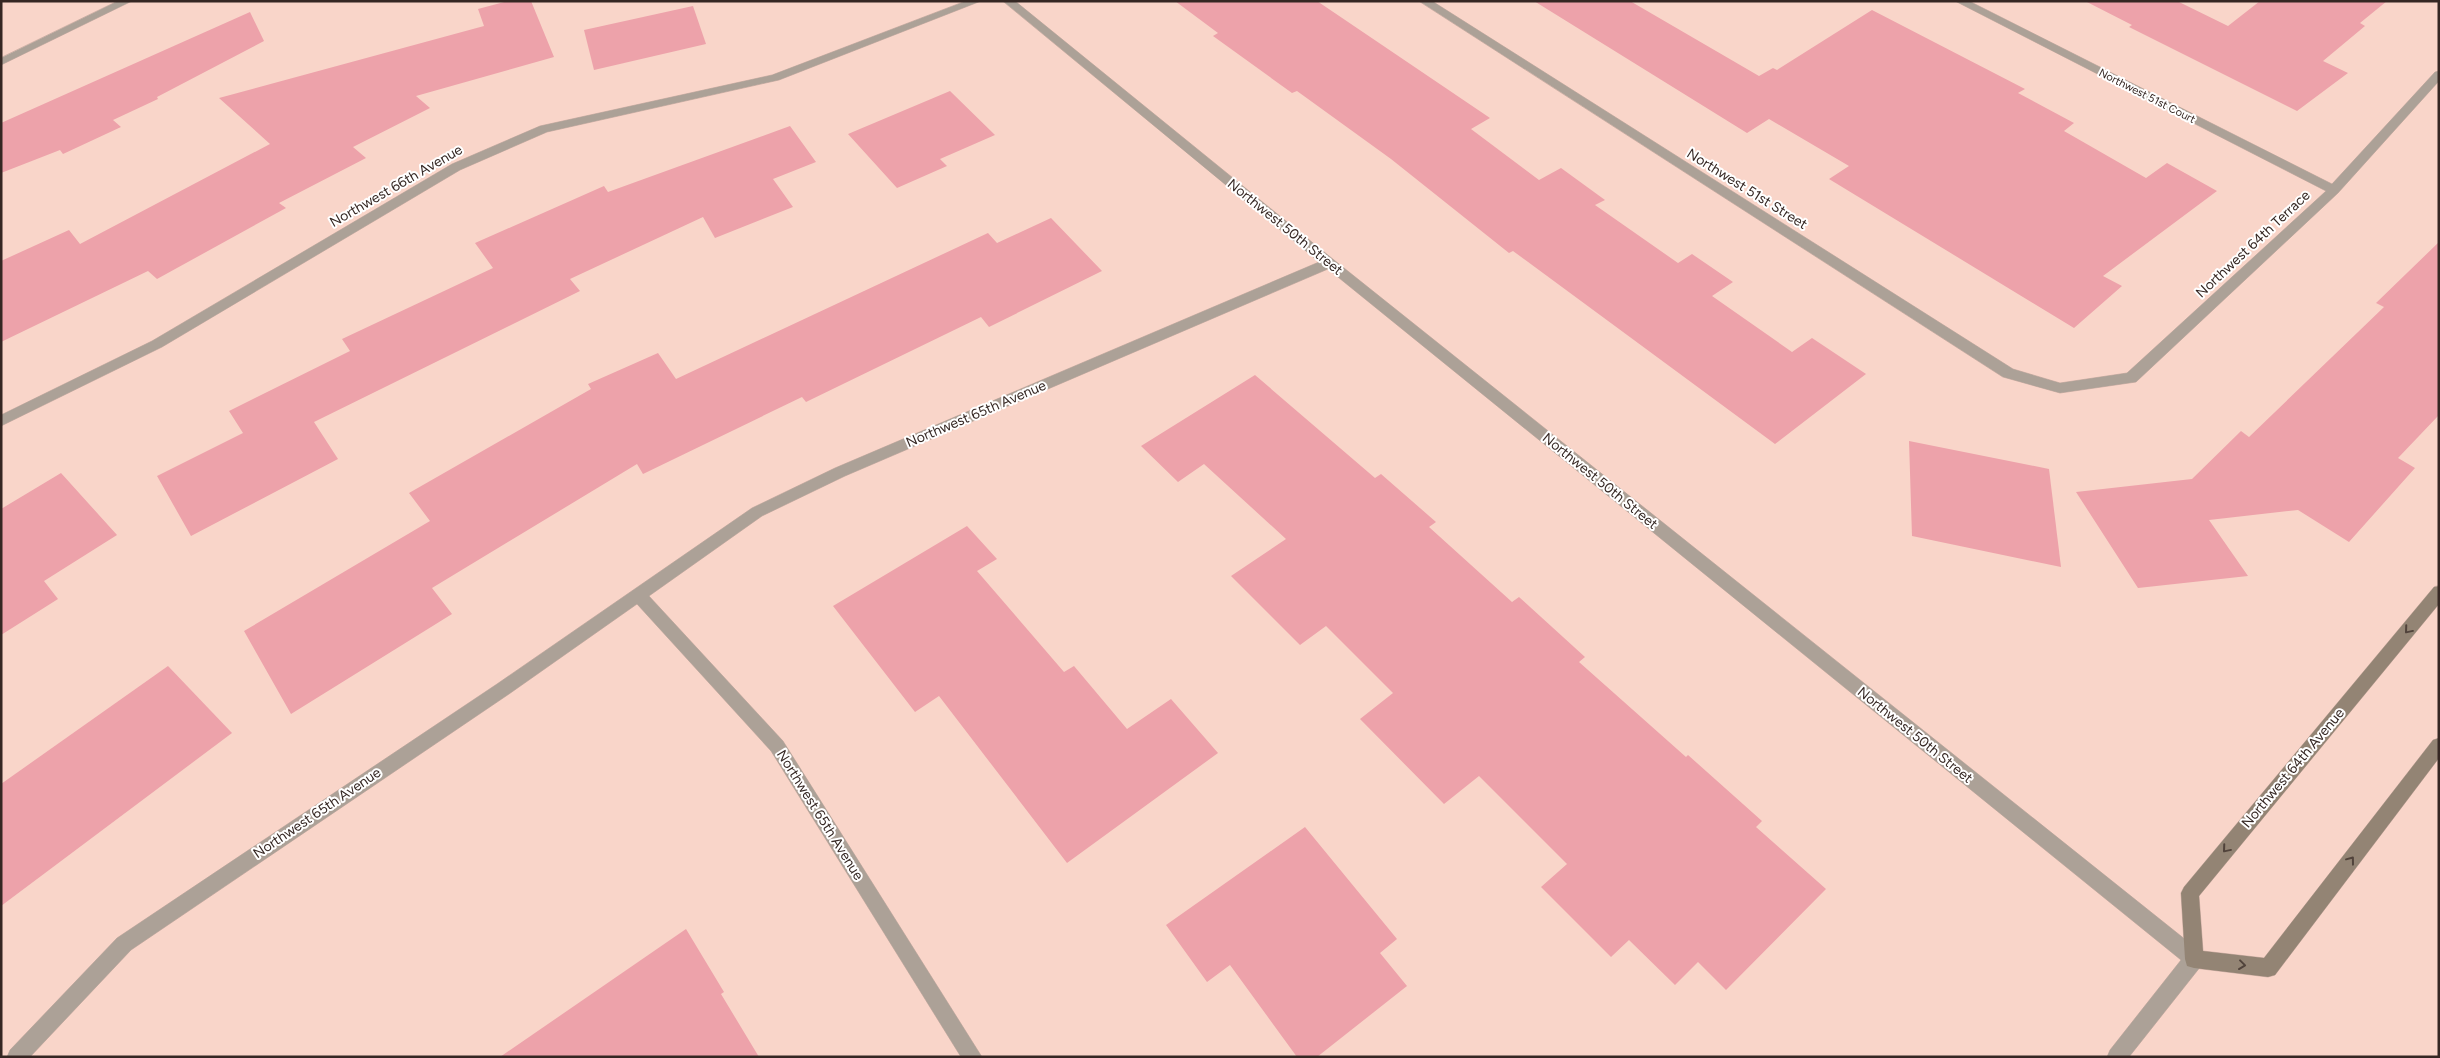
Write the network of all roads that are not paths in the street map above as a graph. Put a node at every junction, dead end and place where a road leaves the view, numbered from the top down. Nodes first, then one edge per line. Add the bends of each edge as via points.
1 (127, 1) edge
2 (976, 1) edge
3 (1008, 1) edge
4 (1424, 1) edge
5 (1960, 1) edge
6 (1, 62) edge
7 (2439, 74) edge
8 (2334, 190) junction
9 (1329, 263) junction
10 (2060, 388) joint
11 (1, 421) edge
12 (2439, 592) edge
13 (638, 595) junction
14 (2439, 745) edge
15 (2194, 959) junction
16 (18, 1057) edge
17 (972, 1057) edge
18 (2117, 1057) edge

1 - 6 street
2 - 11 street, Northwest 66th Avenue via 774,78 544,129 456,167 157,344
3 - 9 street, Northwest 50th Street
4 - 10 street, Northwest 51st Street via 2008,373
5 - 8 street, Northwest 51st Court
7 - 8 street, Northwest 64th Terrace
8 - 10 street, Northwest 64th Terrace via 2131,378
9 - 13 street, Northwest 65th Avenue via 840,472 757,512
9 - 15 street, Northwest 50th Street
12 -> 15 street, Northwest 64th Avenue via 2190,893
13 - 16 street, Northwest 65th Avenue via 124,944
13 - 17 street, Northwest 65th Avenue via 777,746
15 -> 14 street via 2268,968
15 - 18 street

